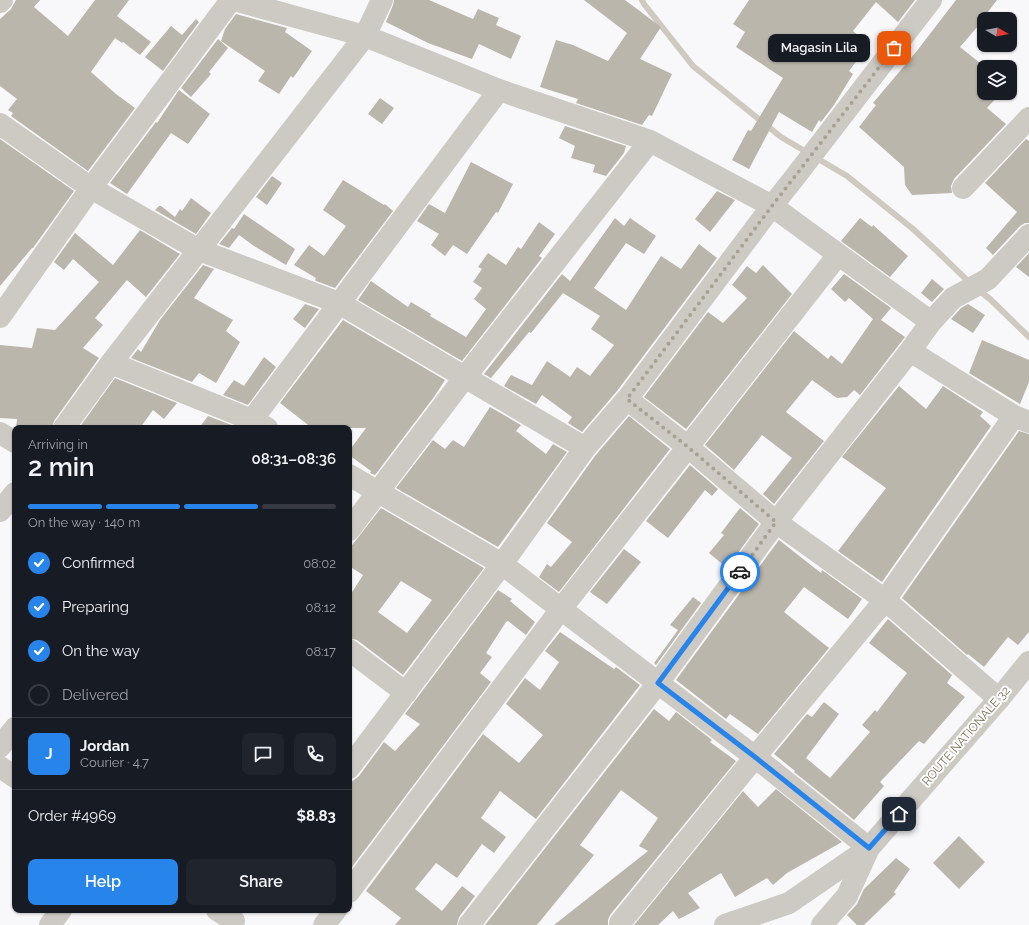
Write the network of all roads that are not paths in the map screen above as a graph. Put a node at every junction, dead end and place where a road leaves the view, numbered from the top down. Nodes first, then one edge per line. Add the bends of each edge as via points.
1 (233, 0) edge
2 (382, 0) edge
3 (931, 0) edge
4 (365, 36) junction
5 (499, 90) junction
6 (1029, 118) edge
7 (0, 124) edge
8 (650, 141) junction
9 (91, 188) junction
10 (963, 188) dead end
11 (772, 206) junction
12 (1029, 235) edge
13 (199, 250) junction
14 (838, 255) junction
15 (339, 303) junction
16 (0, 317) edge
17 (931, 322) junction
18 (910, 351) junction
19 (111, 363) junction
20 (465, 377) junction
21 (627, 399) junction
22 (1022, 419) edge
23 (66, 425) edge
24 (255, 425) edge
25 (0, 433) edge
26 (12, 440) edge
27 (688, 447) junction
28 (585, 448) junction
29 (352, 477) edge
30 (378, 492) junction
31 (12, 496) edge
32 (0, 511) edge
33 (776, 522) junction
34 (352, 526) edge
35 (502, 564) junction
36 (885, 600) junction
37 (561, 609) junction
38 (352, 652) edge
39 (1029, 662) edge
40 (658, 683) junction
41 (406, 693) junction
42 (999, 699) junction
43 (12, 732) edge
44 (0, 747) edge
45 (755, 757) junction
46 (352, 764) edge
47 (0, 767) edge
48 (12, 775) edge
49 (869, 848) junction
50 (352, 888) edge
51 (59, 913) edge
52 (334, 913) edge
53 (50, 925) edge
54 (324, 925) edge
55 (469, 925) edge
56 (622, 925) edge
57 (724, 925) edge
58 (822, 925) edge

1 - 4 street
1 - 9 street
2 - 4 street
3 - 11 street
4 - 5 street
4 - 13 street
5 - 8 street
5 - 15 street
6 - 10 street
7 - 9 street
8 - 11 street
8 - 20 street
9 - 13 street
9 - 16 street
11 - 14 street
11 - 21 street
12 - 17 street via 988,279 953,298
13 - 15 street
13 - 19 street
14 - 17 street
14 - 27 street
15 - 20 street
15 - 24 street
17 - 18 street
18 - 22 street
18 - 33 street
19 - 23 street
19 - 24 street
20 - 28 street
20 - 30 street
21 - 27 street
21 - 28 street
22 - 36 street
25 - 26 street
27 - 33 street
27 - 37 street
28 - 35 street
29 - 30 street
30 - 34 street
30 - 35 street
31 - 32 street
33 - 36 street
33 - 40 street
35 - 37 street
35 - 41 street
36 - 42 street
36 - 45 street
37 - 40 street
37 - 50 street
38 - 41 street
39 - 42 street, ROUTE NATIONALE 32
40 - 45 street
40 - 55 street
41 - 46 street
42 - 49 street, ROUTE NATIONALE 32
43 - 44 street
45 - 49 street
45 - 56 street via 620,923
47 - 48 street
49 - 57 street, ROUTE NATIONALE 32 via 789,903
49 - 58 street via 847,896
51 - 53 street
52 - 54 street

